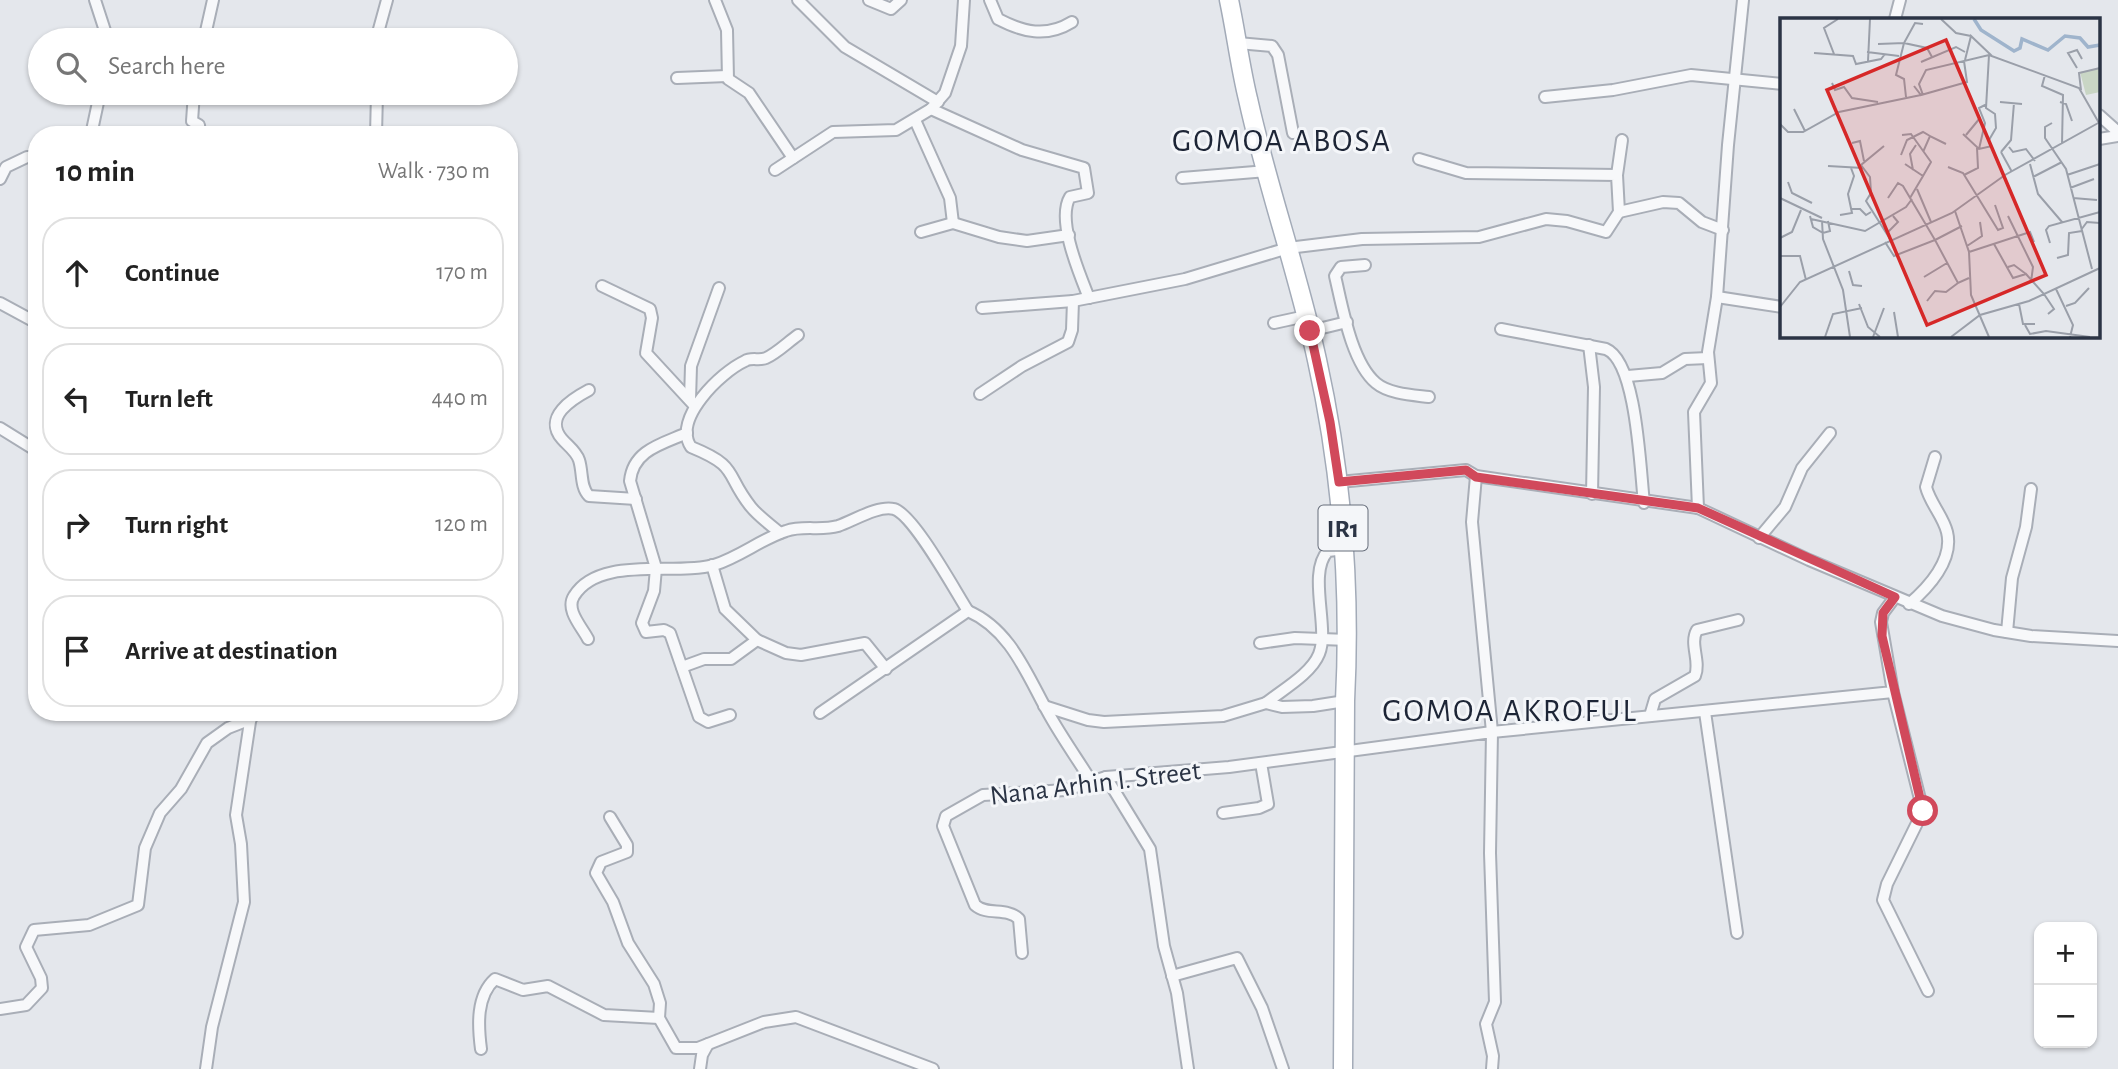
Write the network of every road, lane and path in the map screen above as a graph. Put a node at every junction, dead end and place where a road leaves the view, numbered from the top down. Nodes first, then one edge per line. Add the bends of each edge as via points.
1 (95, 0) edge
2 (213, 0) edge
3 (387, 0) edge
4 (715, 0) edge
5 (798, 0) edge
6 (869, 0) edge
7 (901, 0) edge
8 (964, 0) edge
9 (989, 0) edge
10 (1229, 0) edge
11 (1743, 0) edge
12 (1900, 0) edge
13 (1895, 18) edge
14 (1072, 22) dead end
15 (104, 28) edge
16 (207, 28) edge
17 (379, 28) edge
18 (1238, 43) junction
19 (727, 76) junction
20 (677, 78) dead end
21 (1736, 78) junction
22 (1780, 84) edge
23 (1545, 97) dead end
24 (97, 105) edge
25 (193, 105) edge
26 (377, 105) edge
27 (935, 106) junction
28 (2100, 116) edge
29 (915, 120) junction
30 (93, 126) edge
31 (199, 126) edge
32 (376, 126) edge
33 (1293, 133) dead end
34 (2118, 134) edge
35 (1622, 139) dead end
36 (2100, 139) edge
37 (28, 157) edge
38 (793, 158) junction
39 (1419, 159) dead end
40 (775, 170) dead end
41 (1267, 171) junction
42 (1617, 175) junction
43 (1182, 178) dead end
44 (0, 179) edge
45 (1619, 212) junction
46 (953, 223) junction
47 (1723, 230) junction
48 (920, 232) dead end
49 (1069, 235) junction
50 (1288, 248) junction
51 (1365, 265) dead end
52 (602, 286) dead end
53 (719, 288) dead end
54 (1717, 297) junction
55 (1089, 298) junction
56 (1073, 301) junction
57 (0, 303) edge
58 (1780, 307) edge
59 (982, 308) dead end
60 (28, 318) edge
61 (1346, 322) junction
62 (1274, 323) dead end
63 (1308, 324) junction
64 (1501, 329) dead end
65 (798, 335) dead end
66 (1589, 345) junction
67 (1708, 358) junction
68 (1628, 376) junction
69 (589, 390) dead end
70 (980, 394) dead end
71 (1429, 397) dead end
72 (692, 403) junction
73 (0, 428) edge
74 (687, 433) junction
75 (1830, 433) dead end
76 (28, 445) edge
77 (1934, 457) dead end
78 (1476, 477) junction
79 (1339, 482) junction
80 (2032, 489) dead end
81 (1592, 494) junction
82 (636, 499) junction
83 (1644, 503) junction
84 (1698, 508) junction
85 (780, 533) junction
86 (1759, 538) junction
87 (1345, 549) junction
88 (712, 565) junction
89 (656, 568) junction
90 (1895, 597) junction
91 (1909, 604) junction
92 (968, 611) junction
93 (1738, 620) dead end
94 (2007, 632) junction
95 (588, 639) dead end
96 (757, 640) junction
97 (1348, 640) junction
98 (1321, 641) junction
99 (2118, 641) edge
100 (1260, 642) dead end
101 (682, 667) junction
102 (886, 669) junction
103 (1893, 692) junction
104 (1345, 701) junction
105 (1266, 703) junction
106 (1044, 706) junction
107 (1705, 712) junction
108 (820, 713) dead end
109 (730, 715) dead end
110 (1650, 716) junction
111 (241, 721) edge
112 (250, 721) edge
113 (1492, 732) junction
114 (1344, 752) junction
115 (1261, 763) junction
116 (1106, 777) junction
117 (1091, 781) junction
118 (1223, 813) dead end
119 (610, 817) dead end
120 (1737, 933) dead end
121 (1022, 953) dead end
122 (1172, 976) junction
123 (1928, 992) dead end
124 (0, 1009) edge
125 (659, 1018) junction
126 (708, 1044) junction
127 (481, 1049) dead end
128 (206, 1069) edge
129 (700, 1069) edge
130 (933, 1069) edge
131 (1188, 1069) edge
132 (1283, 1069) edge
133 (1343, 1069) edge
134 (1492, 1069) edge

1 - 15 street
2 - 16 street
3 - 17 street
4 - 19 street via 727,30
5 - 27 street via 849,50
6 - 7 street via 891,9
8 - 27 street via 961,46 950,84
9 - 14 street via 998,19 1039,34
10 - 18 main road, IR1
11 - 21 street
12 - 13 street
18 - 33 street via 1272,46 1278,55
18 - 41 main road, IR1
19 - 20 street
19 - 38 street via 749,93
21 - 22 street
21 - 23 street via 1691,75
21 - 47 street
24 - 30 street
25 - 31 street via 192,121
26 - 32 street
27 - 29 street
27 - 49 street via 1022,150 1084,168 1088,193 1072,196 1066,203
28 - 34 street
29 - 38 street via 888,131 833,132
29 - 46 street via 950,198
34 - 36 street
35 - 42 street
37 - 44 street via 6,167
38 - 40 street
39 - 42 street via 1466,173
41 - 43 street
41 - 50 main road, IR1
42 - 45 street
45 - 47 street via 1663,202 1679,204 1702,222
45 - 50 street via 1611,228 1603,231 1546,219 1479,237 1376,238
46 - 48 street
46 - 49 street via 1027,241
47 - 54 street
49 - 55 street via 1072,258
50 - 55 street via 1185,279
50 - 63 main road, IR1
51 - 61 street via 1341,267 1336,272
52 - 72 street via 650,309 646,353
53 - 72 street via 691,366
54 - 58 street
54 - 67 street
55 - 56 street
56 - 59 street
56 - 70 street via 1068,342
57 - 60 street
61 - 63 street
61 - 71 street via 1377,384
62 - 63 street
63 - 79 main road, IR1
64 - 66 street
65 - 72 street via 766,358 744,361
66 - 68 street via 1613,352
66 - 81 street via 1594,387
67 - 68 street via 1685,359 1661,373
67 - 84 street via 1711,383 1694,412
68 - 83 street
69 - 82 street via 559,411 559,435 579,460 589,496
72 - 74 street
73 - 76 street
74 - 82 street via 639,456 630,481
74 - 85 street via 691,447 729,469 753,510
75 - 86 street via 1802,468 1785,507
77 - 91 street via 1926,486 1948,543 1931,583
78 - 79 street via 1471,471 1459,470
78 - 81 street
78 - 113 street via 1472,522
79 - 87 main road, IR1
80 - 94 street via 2012,578
81 - 83 street
82 - 89 street
83 - 84 street
84 - 86 street
85 - 88 street
85 - 92 street via 835,527 893,509 922,539
86 - 90 street
87 - 97 main road, IR1
87 - 98 street via 1328,551 1321,566
88 - 89 street
88 - 96 street via 725,609
89 - 95 street via 604,573 574,596 571,610
89 - 101 street via 643,628 650,633 670,633
90 - 91 street
90 - 103 street via 1881,622
91 - 94 street
92 - 102 street
92 - 106 street via 1006,639
93 - 110 street via 1697,630 1695,676 1655,699
94 - 99 street
96 - 101 street via 731,659 704,659
96 - 102 street via 801,655 865,643
97 - 98 street
97 - 104 main road, IR1
98 - 100 street
98 - 105 street via 1315,660
101 - 109 street via 699,717 708,722
102 - 108 street
103 - 107 street, Nana Arhin I. Street
103 - 123 street via 1923,811 1883,900
104 - 105 street via 1302,707
104 - 114 main road, IR1
105 - 106 street via 1209,717 1104,722
106 - 117 street
107 - 110 street, Nana Arhin I. Street
107 - 120 street
110 - 113 street, Nana Arhin I. Street
111 - 124 street via 207,743 183,786 158,817 145,848 138,905 89,925 34,930 26,947 42,988 26,1005
112 - 128 street via 236,815 244,902
113 - 114 street, Nana Arhin I. Street
113 - 134 street via 1495,1002 1486,1024
114 - 115 street, Nana Arhin I. Street
114 - 133 main road, IR1
115 - 116 street, Nana Arhin I. Street
115 - 118 street via 1268,804
116 - 117 street, Nana Arhin I. Street
116 - 122 street via 1147,841
117 - 121 street, Nana Arhin I. Street via 1066,790 983,794 944,818 943,826 975,905 1016,915
119 - 125 street via 627,852 601,862 596,873 626,938 654,984
122 - 131 street
122 - 132 street via 1237,958 1262,1008
125 - 126 street via 676,1048
125 - 127 street via 604,1015 548,986 523,989 495,979 478,1015
126 - 129 street
126 - 130 street via 772,1020 801,1018

